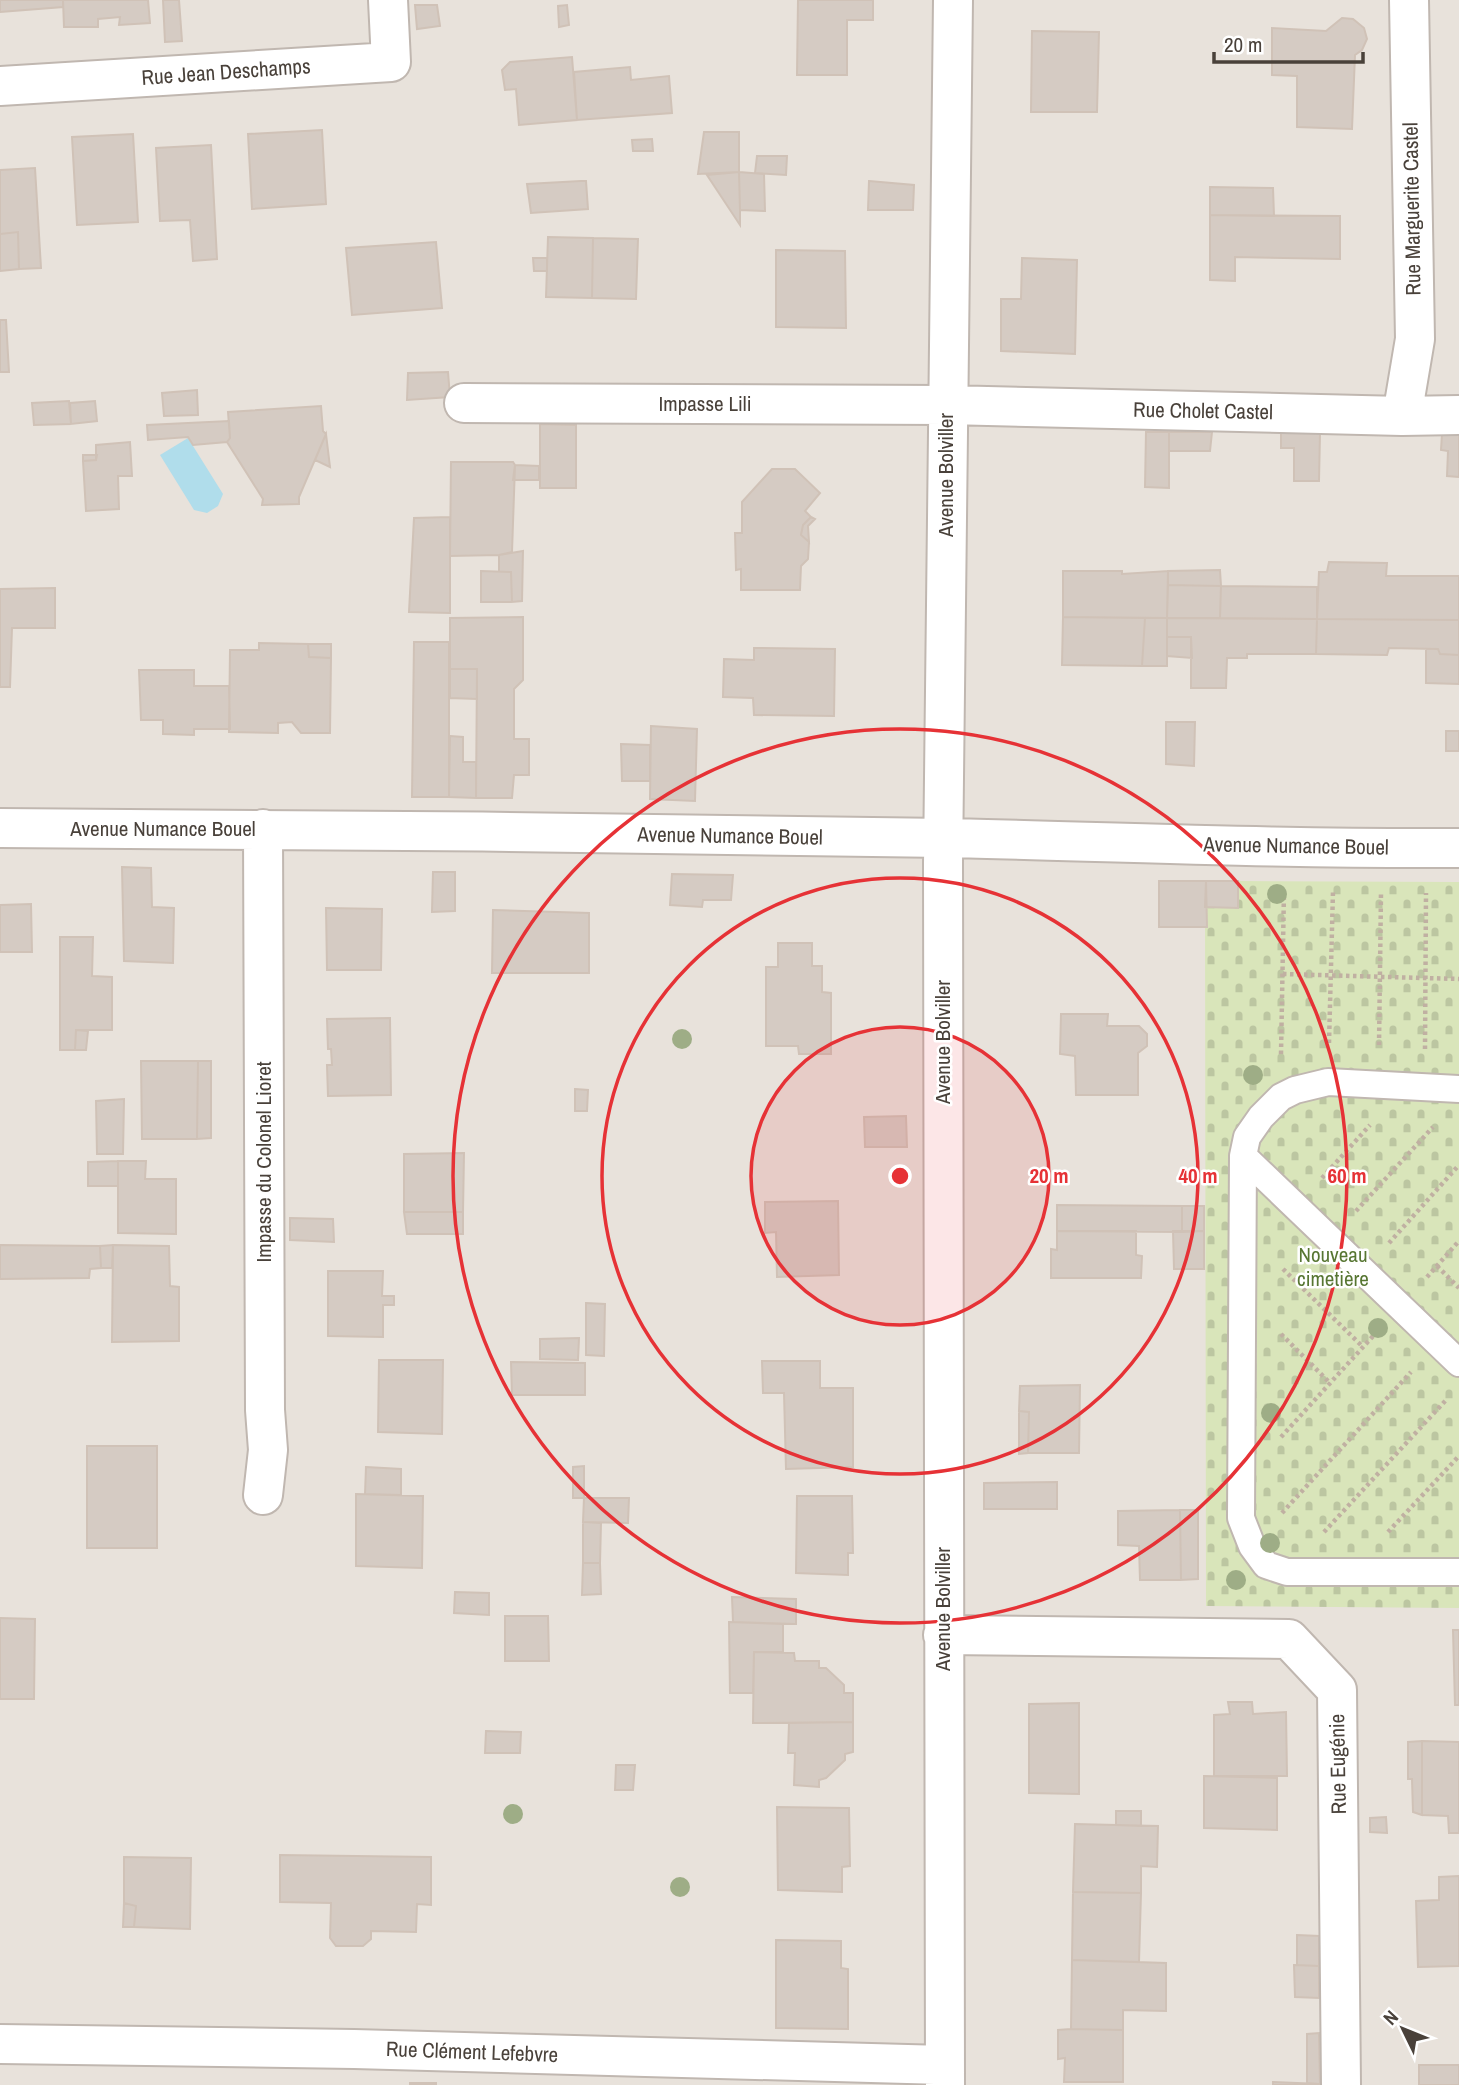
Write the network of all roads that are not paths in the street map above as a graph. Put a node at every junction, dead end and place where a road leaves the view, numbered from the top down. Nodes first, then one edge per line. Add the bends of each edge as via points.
1 (388, 0) edge
2 (953, 0) edge
3 (1409, 0) edge
4 (0, 86) edge
5 (464, 403) dead end
6 (947, 405) junction
7 (1459, 415) edge
8 (1402, 416) junction
9 (0, 828) edge
10 (263, 829) junction
11 (943, 838) junction
12 (1459, 848) edge
13 (1459, 1089) edge
14 (1243, 1156) junction
15 (1459, 1363) edge
16 (263, 1495) dead end
17 (1459, 1572) edge
18 (943, 1635) junction
19 (0, 2044) edge
20 (944, 2075) edge
21 (1341, 2085) edge

1 - 4 street, Rue Jean Deschamps via 391,62
2 - 6 street, Avenue Bolviller
3 - 8 street, Rue Marguerite Castel via 1415,339
5 - 6 street, Impasse Lili
6 - 8 street, Rue Cholet Castel
6 - 11 street, Avenue Bolviller
7 - 8 street, Rue Cholet Castel
9 - 10 street, Avenue Numance Bouel
10 - 11 street, Avenue Numance Bouel
10 - 16 street, Impasse du Colonel Lioret via 268,1450
11 - 12 street, Avenue Numance Bouel
11 - 18 street, Avenue Bolviller
13 - 14 lane via 1328,1082 1296,1090 1281,1097 1261,1117 1247,1137
14 - 15 lane
14 - 17 lane via 1241,1518 1252,1546 1266,1565 1287,1572
18 - 20 street, Avenue Bolviller
18 - 21 street, Rue Eugénie via 1289,1639 1337,1690
19 - 20 street, Rue Clément Lefebvre via 354,2049

